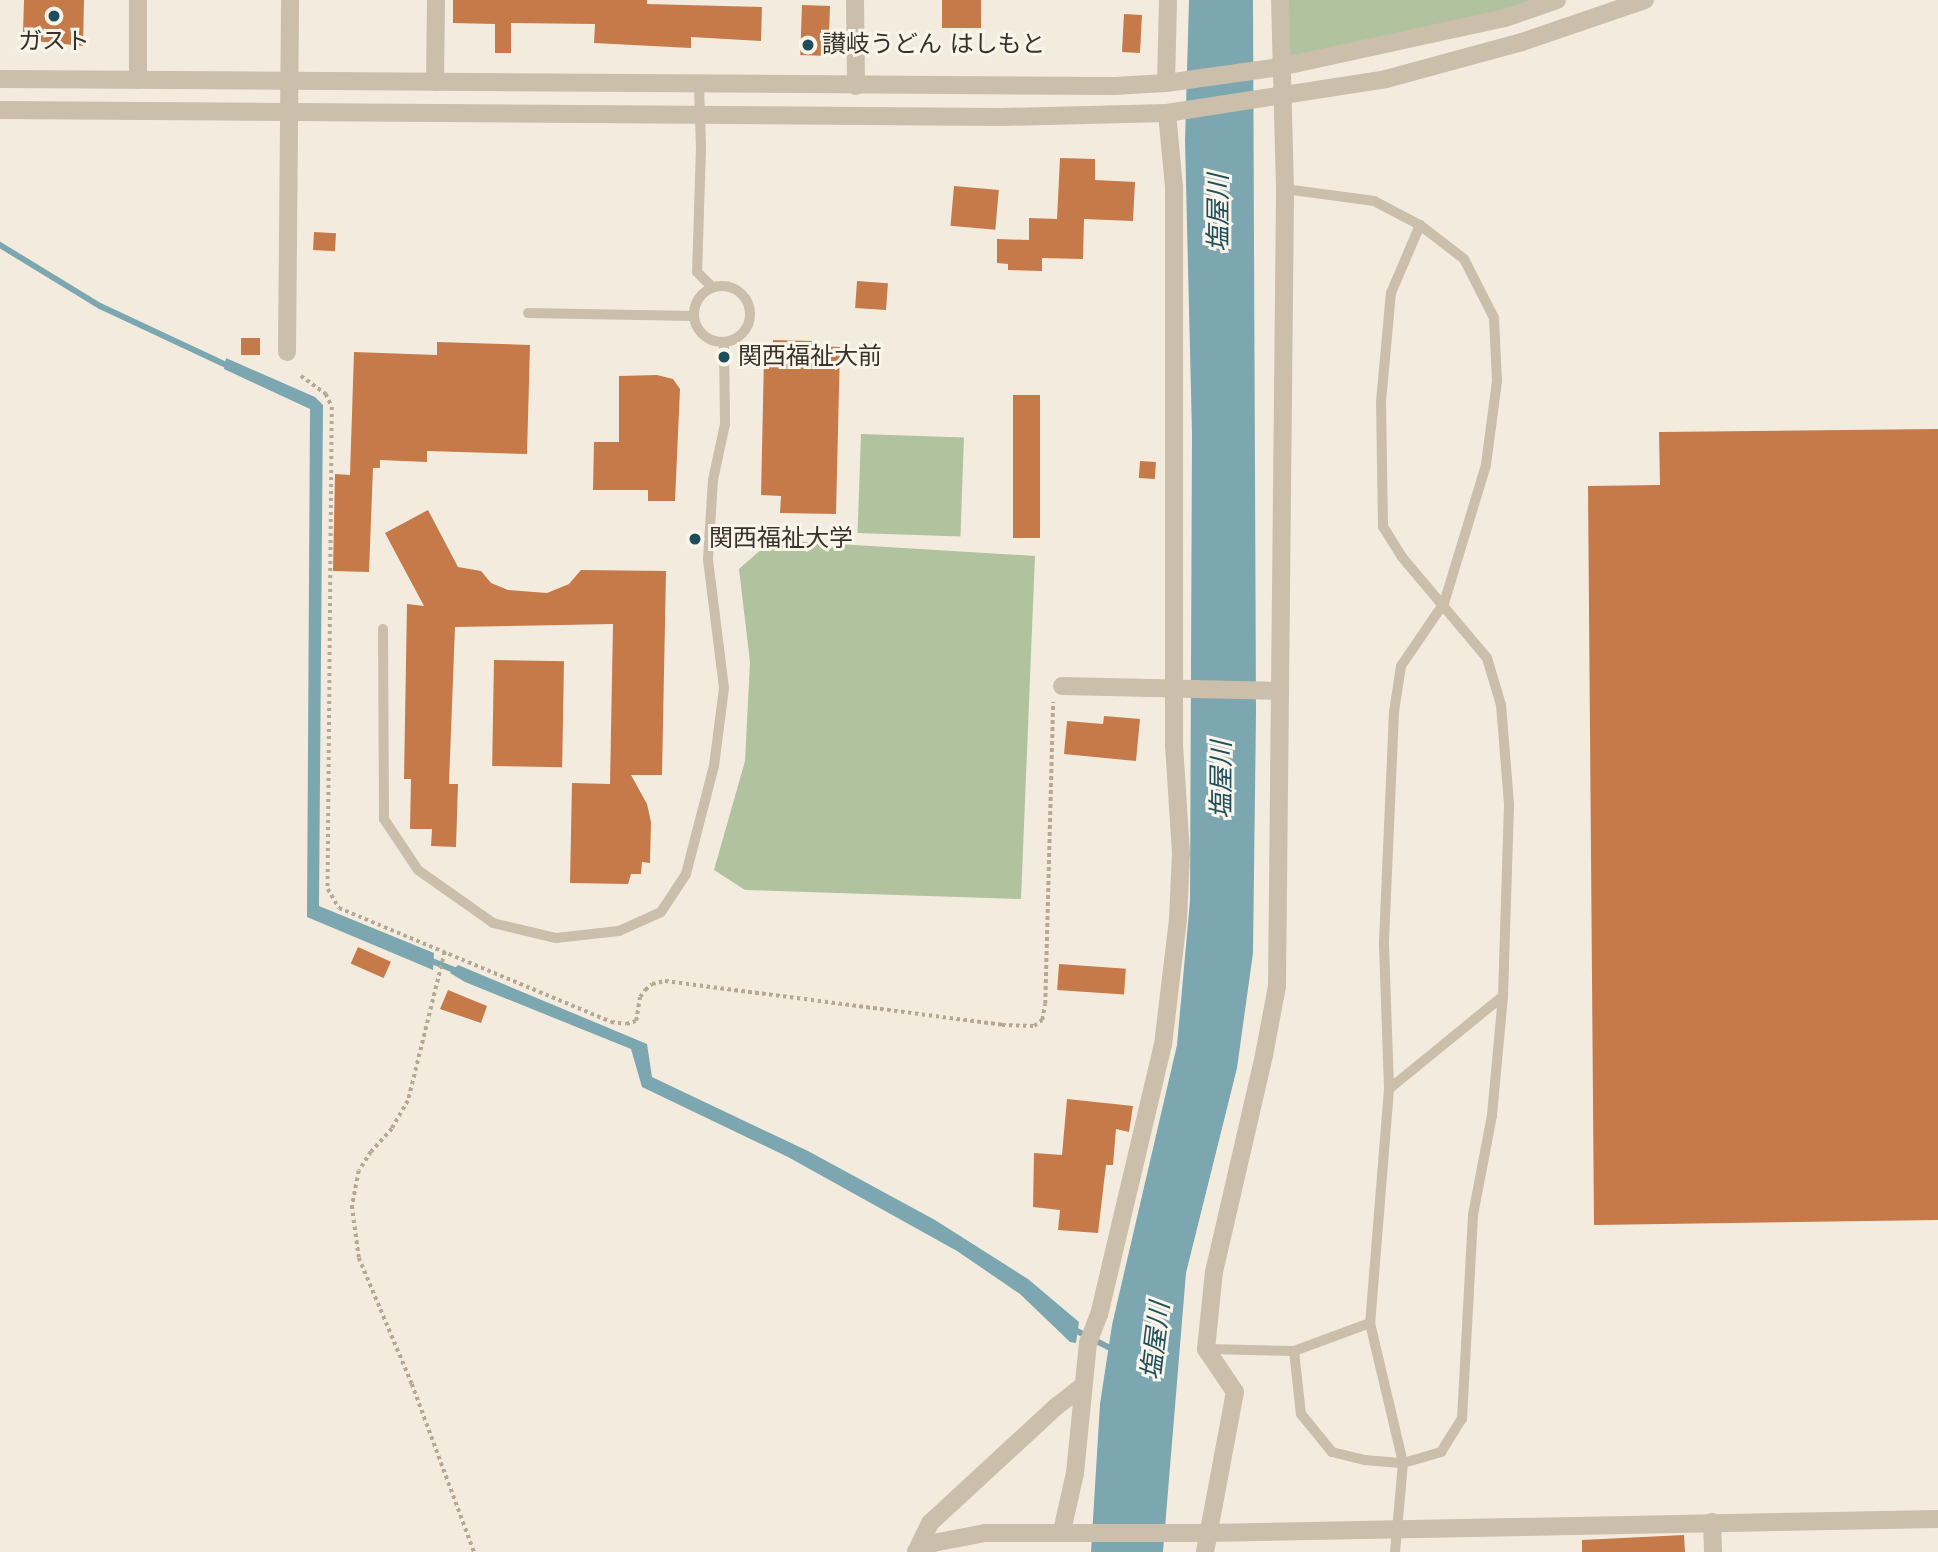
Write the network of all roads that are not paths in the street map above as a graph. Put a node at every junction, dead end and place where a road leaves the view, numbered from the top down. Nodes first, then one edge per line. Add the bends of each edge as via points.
1 (138, 0) edge
2 (290, 0) edge
3 (436, 0) edge
4 (855, 0) edge
5 (1168, 0) edge
6 (1280, 0) edge
7 (1558, 0) edge
8 (1646, 0) edge
9 (1280, 68) junction
10 (0, 79) edge
11 (138, 80) junction
12 (289, 82) junction
13 (435, 82) junction
14 (1166, 83) junction
15 (699, 85) junction
16 (856, 86) junction
17 (1281, 97) junction
18 (0, 110) edge
19 (1167, 113) junction
20 (289, 114) junction
21 (698, 116) junction
22 (1285, 189) junction
23 (1419, 225) junction
24 (712, 287) junction
25 (528, 313) dead end
26 (694, 316) junction
27 (724, 342) junction
28 (287, 352) dead end
29 (1444, 603) junction
30 (383, 629) dead end
31 (1062, 686) road end
32 (1174, 689) junction
33 (1279, 691) junction
34 (1503, 996) junction
35 (1389, 1089) junction
36 (1370, 1324) junction
37 (1206, 1349) junction
38 (1293, 1351) junction
39 (1083, 1386) junction
40 (1403, 1463) junction
41 (1938, 1519) edge
42 (1712, 1522) junction
43 (1398, 1529) junction
44 (1069, 1531) junction
45 (1206, 1533) junction
46 (916, 1552) edge
47 (1205, 1552) edge
48 (1395, 1552) edge
49 (1713, 1552) edge

1 - 11 street
2 - 12 street
3 - 13 street
4 - 16 street
5 - 14 street
6 - 9 street
7 - 9 street via 1505,18
8 - 17 street via 1522,42 1386,79
9 - 14 street
9 - 17 street
10 - 11 street
11 - 12 street
12 - 13 street
12 - 20 street
13 - 15 street
14 - 16 street
15 - 16 street
15 - 21 lane
17 - 19 street
17 - 22 street
18 - 20 street
19 - 21 street
19 - 32 street via 1174,187
20 - 21 street
20 - 28 street
21 - 24 lane via 697,272
22 - 23 lane via 1374,201
22 - 33 street
23 - 29 lane via 1391,293 1381,402 1383,527 1402,557
23 - 29 lane via 1464,260 1494,318 1497,381 1486,465
24 - 26 lane via 698,299
24 - 27 lane via 738,290 750,306 744,333
25 - 26 lane
26 - 27 lane via 701,333
27 - 30 lane via 725,424 713,480 708,559 724,688 714,766 686,874 661,912 619,931 556,938 493,923 418,870 384,819
29 - 34 lane via 1487,658 1501,705 1509,804
29 - 35 lane via 1401,666 1394,712 1384,945
31 - 32 street
32 - 33 street
32 - 39 street via 1181,853 1171,985 1149,1113 1088,1343
33 - 37 street via 1277,986 1214,1272
34 - 35 lane
34 - 40 lane via 1492,1115 1472,1215 1462,1419 1441,1451
35 - 36 lane
36 - 38 lane
36 - 40 lane
37 - 38 lane
37 - 45 street via 1235,1392
38 - 40 lane via 1301,1415 1332,1452
39 - 44 street
39 - 46 street via 930,1523
40 - 43 lane
41 - 42 street
42 - 43 street
42 - 49 street
43 - 45 street
43 - 48 lane
44 - 45 street
44 - 46 street via 985,1533 933,1543
45 - 47 street

